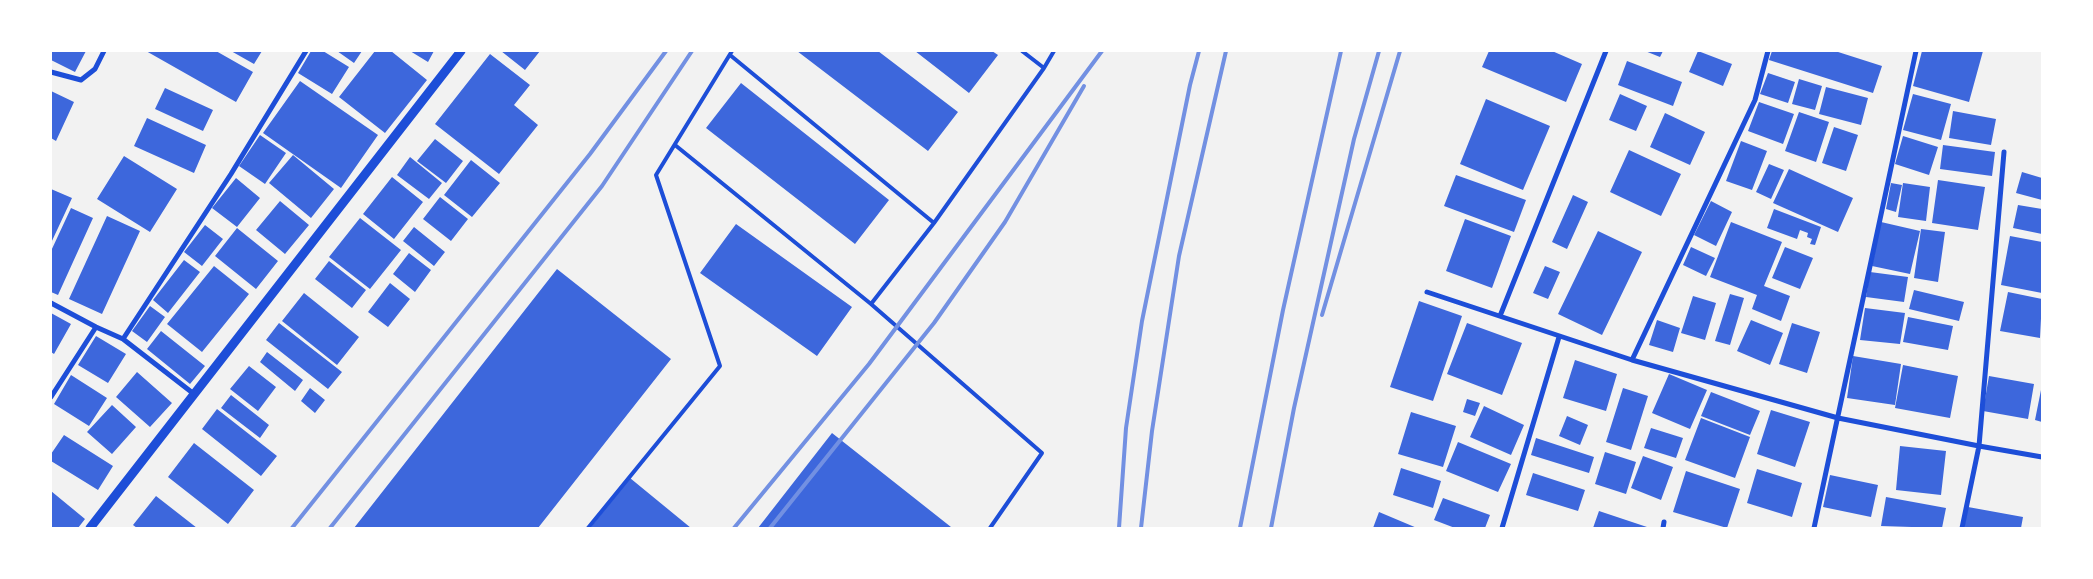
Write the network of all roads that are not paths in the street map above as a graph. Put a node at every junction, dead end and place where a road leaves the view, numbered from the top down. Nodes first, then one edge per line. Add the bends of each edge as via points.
1 (104, 51) edge
2 (306, 51) edge
3 (461, 51) edge
4 (1022, 51) edge
5 (1054, 51) edge
6 (1606, 51) edge
7 (1768, 51) edge
8 (1916, 51) edge
9 (731, 53) edge
10 (1044, 68) junction
11 (51, 72) edge
12 (675, 145) junction
13 (2004, 152) dead end
14 (934, 223) junction
15 (1426, 292) dead end
16 (51, 303) edge
17 (870, 304) junction
18 (1500, 316) junction
19 (96, 327) junction
20 (1558, 337) junction
21 (123, 338) junction
22 (1632, 360) junction
23 (194, 394) junction
24 (51, 396) edge
25 (1838, 418) junction
26 (1979, 446) junction
27 (2042, 456) edge
28 (90, 528) edge
29 (588, 528) edge
30 (990, 528) edge
31 (1502, 528) edge
32 (1814, 528) edge
33 (1962, 528) edge

1 - 11 street via 95,69 81,80
2 - 21 street via 231,174
3 - 23 street
4 - 10 lane
5 - 10 lane
6 - 18 street
7 - 22 street via 1755,100
8 - 25 street
9 - 12 lane
9 - 14 lane
10 - 14 lane
12 - 17 lane
12 - 29 lane via 656,175 720,366
13 - 26 street
14 - 17 lane
15 - 18 street
16 - 19 street
17 - 30 lane via 1042,453
18 - 20 street
19 - 21 street
19 - 24 street
20 - 22 street
20 - 31 street
21 - 23 street
22 - 25 street
23 - 28 street
25 - 26 street
25 - 32 street
26 - 27 street
26 - 33 street

